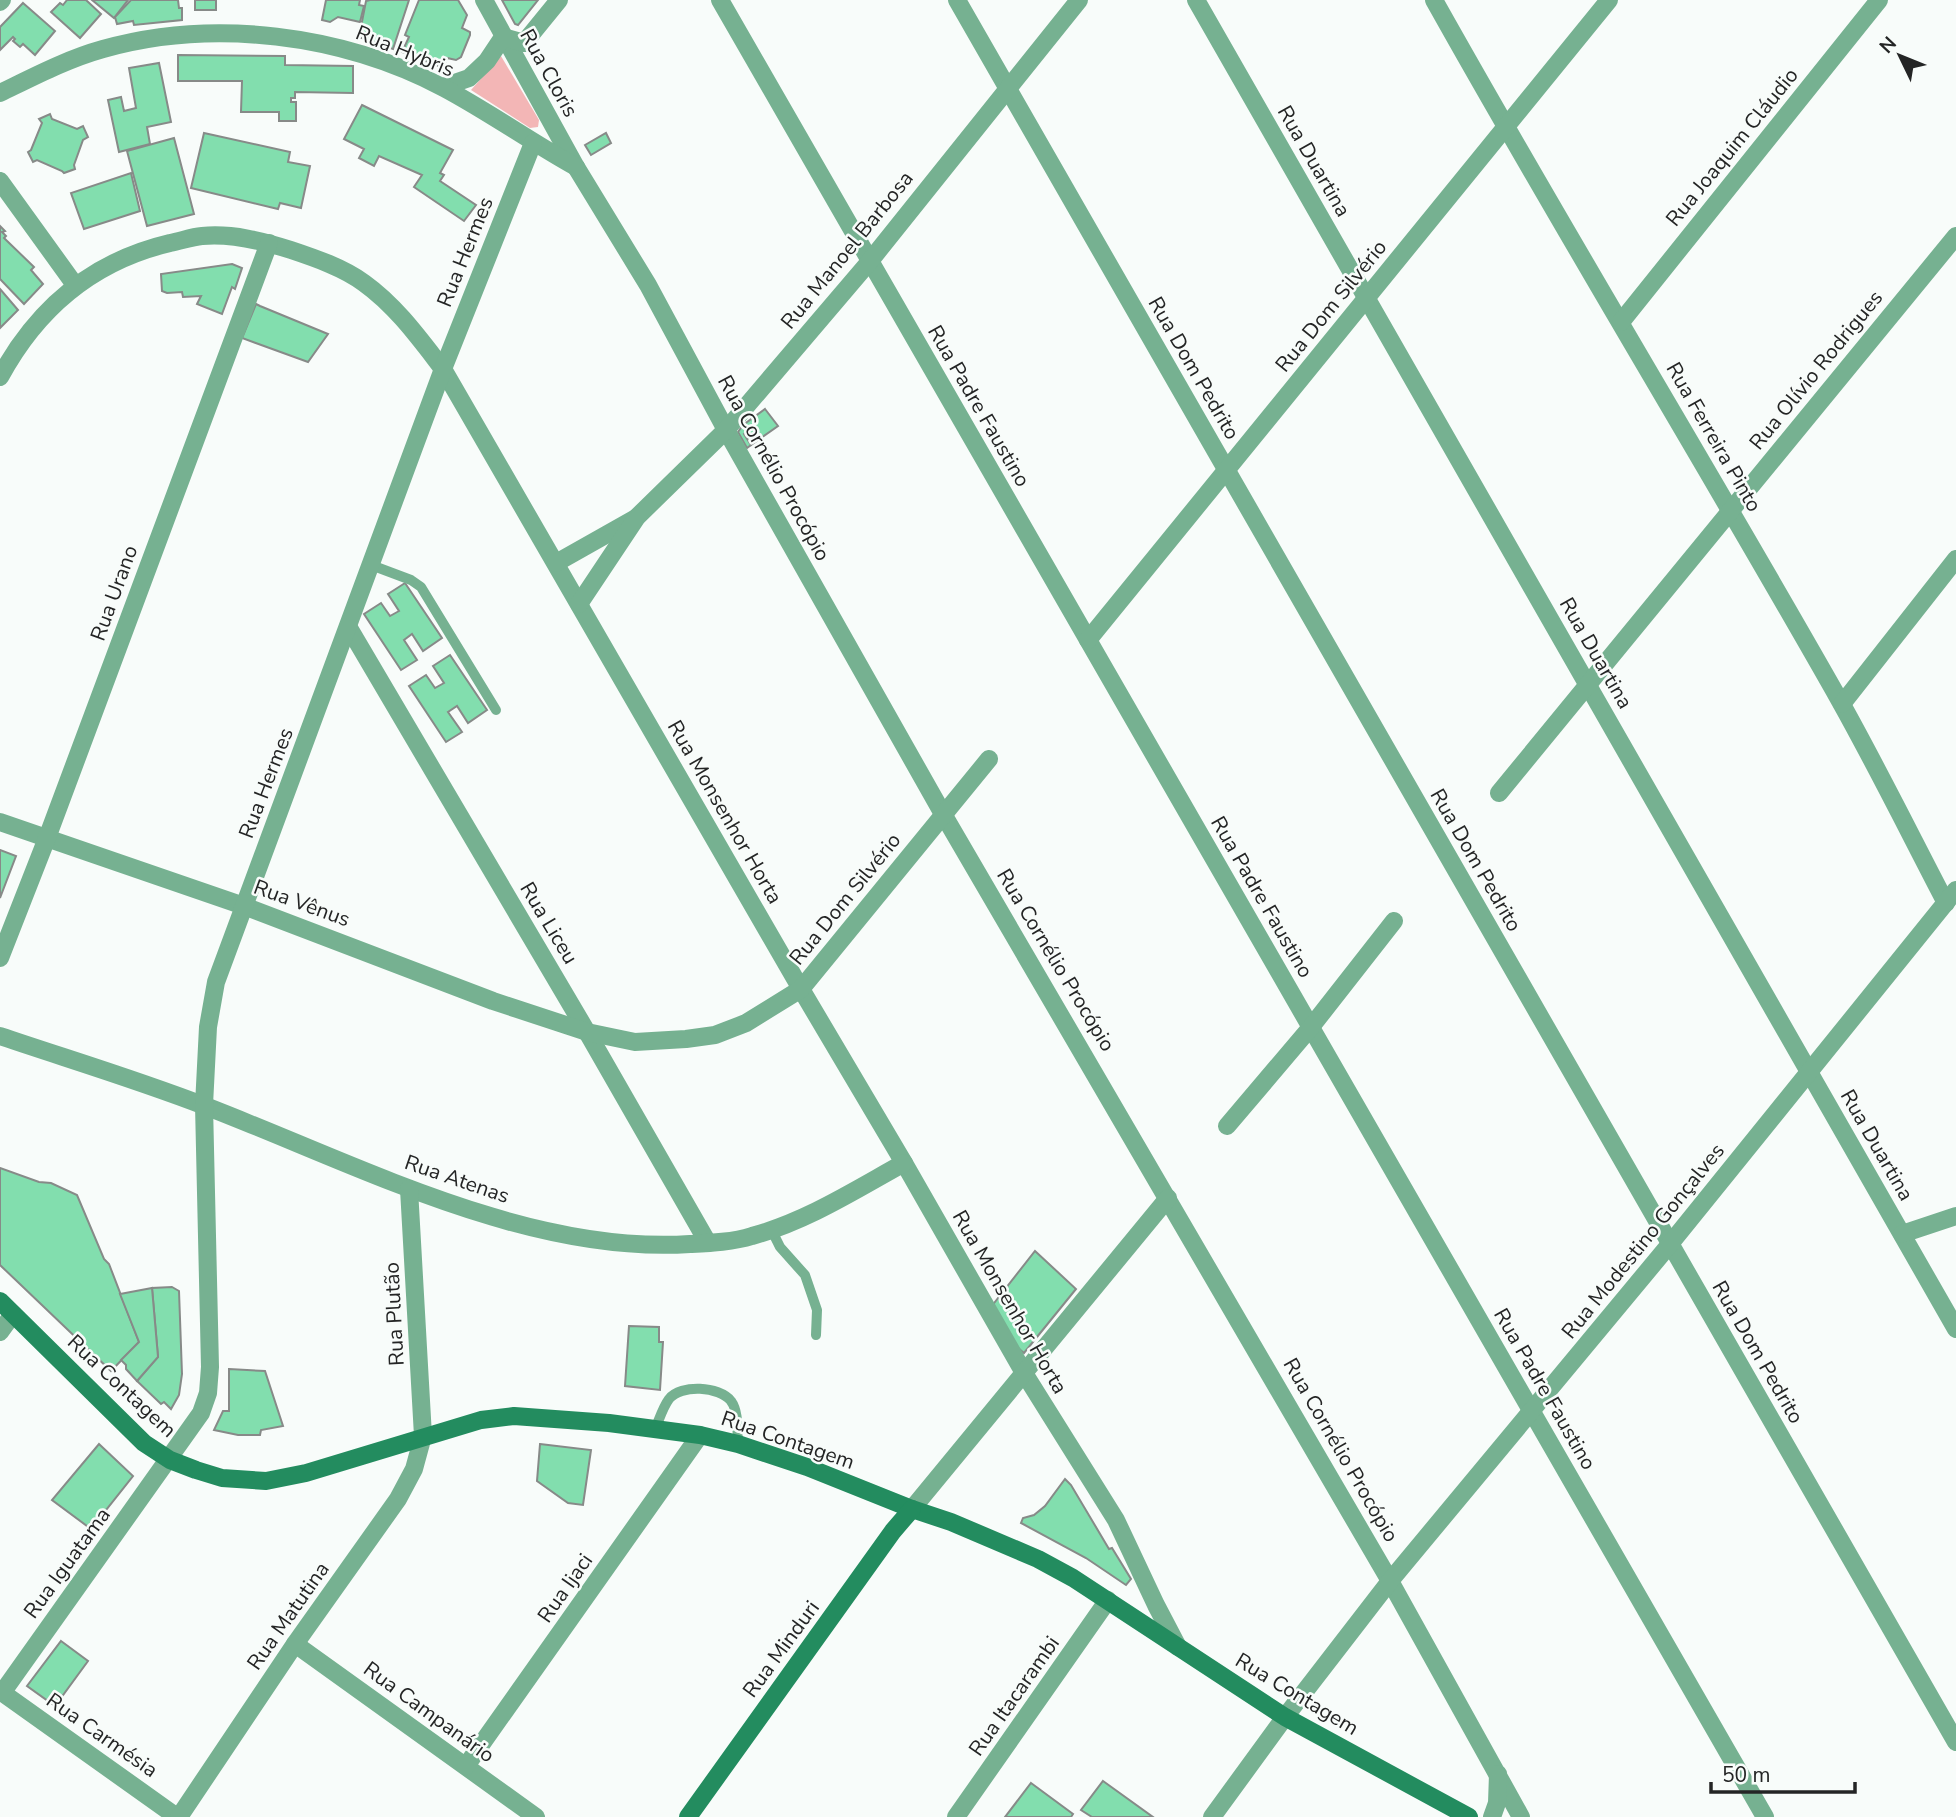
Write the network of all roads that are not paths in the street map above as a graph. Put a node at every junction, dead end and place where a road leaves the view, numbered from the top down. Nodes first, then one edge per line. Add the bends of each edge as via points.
1 (484, 0) edge
2 (559, 0) edge
3 (720, 0) edge
4 (957, 0) edge
5 (1079, 0) edge
6 (1196, 0) edge
7 (1434, 0) edge
8 (1609, 0) edge
9 (1880, 0) edge
10 (503, 37) junction
11 (443, 87) junction
12 (1008, 89) junction
13 (0, 93) edge
14 (1505, 128) junction
15 (533, 143) junction
16 (576, 167) junction
17 (0, 181) edge
18 (1956, 236) edge
19 (269, 243) junction
20 (870, 261) junction
21 (75, 285) junction
22 (1366, 298) junction
23 (1621, 322) junction
24 (443, 369) junction
25 (0, 377) edge
26 (726, 430) junction
27 (1227, 470) junction
28 (1731, 511) junction
29 (637, 517) junction
30 (1956, 559) edge
31 (556, 563) junction
32 (370, 565) junction
33 (579, 604) junction
34 (349, 628) junction
35 (1088, 640) junction
36 (1588, 685) junction
37 (1842, 704) junction
38 (496, 710) dead end
39 (989, 759) dead end
40 (1499, 793) dead end
41 (943, 814) junction
42 (0, 822) edge
43 (47, 838) junction
44 (1951, 897) edge
45 (244, 906) junction
46 (1394, 921) dead end
47 (0, 958) edge
48 (801, 989) junction
49 (1311, 1027) junction
50 (587, 1032) junction
51 (0, 1036) edge
52 (1810, 1073) junction
53 (204, 1105) junction
54 (1227, 1126) dead end
55 (904, 1163) junction
56 (409, 1189) junction
57 (1168, 1198) junction
58 (1956, 1216) edge
59 (771, 1229) junction
60 (1902, 1234) junction
61 (708, 1243) junction
62 (1670, 1244) junction
63 (0, 1301) edge
64 (13, 1314) junction
65 (1956, 1329) edge
66 (0, 1332) edge
67 (816, 1335) dead end
68 (1024, 1373) junction
69 (1532, 1412) junction
70 (655, 1429) junction
71 (700, 1435) junction
72 (424, 1436) junction
73 (738, 1444) junction
74 (170, 1460) junction
75 (912, 1509) junction
76 (1390, 1581) junction
77 (1108, 1600) junction
78 (295, 1644) junction
79 (1178, 1647) junction
80 (1, 1692) edge
81 (1285, 1717) junction
82 (1956, 1742) edge
83 (466, 1766) junction
84 (1498, 1774) junction
85 (178, 1817) edge
86 (536, 1817) edge
87 (688, 1817) edge
88 (956, 1817) edge
89 (1212, 1817) edge
90 (1468, 1817) edge
91 (1492, 1817) edge
92 (1521, 1817) edge
93 (1765, 1817) edge

1 - 10 street, Rua Cloris
2 - 10 street via 524,43
3 - 20 street, Rua Padre Faustino
4 - 12 street, Rua Dom Pedrito
5 - 12 street, Rua Manoel Barbosa
6 - 22 street, Rua Duartina
7 - 14 street, Rua Ferreira Pinto
8 - 14 street, Rua Dom Silvério
9 - 23 street, Rua Joaquim Cláudio
10 - 11 street via 469,78
10 - 16 street, Rua Cloris
11 - 13 street, Rua Hybris via 367,55 300,39 232,33 178,36 103,49
11 - 15 street, Rua Hybris
12 - 20 street, Rua Manoel Barbosa
12 - 27 street, Rua Dom Pedrito
14 - 22 street, Rua Dom Silvério
14 - 23 street, Rua Ferreira Pinto
15 - 16 street, Rua Hybris
15 - 24 street, Rua Hermes
16 - 26 street, Rua Cornélio Procópio via 648,285
17 - 21 street
18 - 28 street, Rua Olívio Rodrigues
19 - 21 street, Rua Monsenhor Horta via 201,236 145,249 107,264
19 - 24 street, Rua Monsenhor Horta via 361,281 389,303
19 - 43 street, Rua Urano
20 - 26 street, Rua Manoel Barbosa
20 - 35 street, Rua Padre Faustino
21 - 25 street, Rua Monsenhor Horta via 17,346
22 - 27 street, Rua Dom Silvério
22 - 36 street, Rua Duartina
23 - 28 street, Rua Ferreira Pinto
24 - 31 street, Rua Monsenhor Horta
24 - 32 street, Rua Hermes
26 - 29 street, Rua Manoel Barbosa
26 - 41 street, Rua Cornélio Procópio
27 - 35 street, Rua Dom Silvério
27 - 62 street, Rua Dom Pedrito
28 - 36 street, Rua Olívio Rodrigues
28 - 37 street, Rua Ferreira Pinto
29 - 31 street, Rua Manoel Barbosa
29 - 33 street, Rua Manoel Barbosa
30 - 37 street
31 - 33 street, Rua Monsenhor Horta
32 - 34 street, Rua Hermes
32 - 38 lane via 421,587
33 - 48 street, Rua Monsenhor Horta
34 - 45 street, Rua Hermes
34 - 50 street, Rua Liceu
35 - 49 street, Rua Padre Faustino
36 - 40 street, Rua Olívio Rodrigues
36 - 52 street, Rua Duartina
37 - 44 street, Rua Ferreira Pinto
39 - 41 street, Rua Dom Silvério
41 - 48 street, Rua Dom Silvério
41 - 57 street, Rua Cornélio Procópio
42 - 43 street, Rua Vênus
43 - 45 street, Rua Vênus
43 - 47 street, Rua Urano
44 - 52 street, Rua Modestino Gonçalves
45 - 50 street, Rua Vênus
45 - 53 street, Rua Hermes via 211,1004
46 - 49 street
48 - 50 street, Rua Dom Silvério via 746,1023 715,1035 635,1042
48 - 55 street, Rua Monsenhor Horta
49 - 54 street
49 - 69 street, Rua Padre Faustino
50 - 61 street, Rua Liceu
51 - 53 street, Rua Atenas
52 - 60 street, Rua Duartina
52 - 62 street, Rua Modestino Gonçalves
53 - 56 street, Rua Atenas
53 - 74 street, Rua Hermes via 211,1367 201,1413
55 - 59 street, Rua Atenas via 805,1218
55 - 68 street, Rua Monsenhor Horta
56 - 61 street, Rua Atenas via 508,1220 616,1244
56 - 72 street, Rua Plutão
57 - 68 street
57 - 76 street, Rua Cornélio Procópio
58 - 60 street
59 - 61 street, Rua Atenas via 752,1237
59 - 67 lane via 805,1275 817,1310
60 - 65 street, Rua Duartina
62 - 69 street, Rua Modestino Gonçalves
62 - 82 street, Rua Dom Pedrito
63 - 64 street, Rua Contagem
64 - 66 street
64 - 74 street, Rua Contagem via 144,1443
68 - 75 street
68 - 79 street, Rua Monsenhor Horta via 1116,1520
69 - 76 street, Rua Modestino Gonçalves
69 - 93 street, Rua Padre Faustino
70 - 71 street, Rua Contagem
70 - 72 street, Rua Contagem via 514,1416
70 - 73 lane via 676,1394 715,1391 733,1405
71 - 73 street, Rua Contagem
71 - 83 street, Rua Ijaci
72 - 74 street, Rua Contagem via 266,1481 222,1478
72 - 78 street, Rua Matutina via 398,1499
73 - 75 street, Rua Contagem
74 - 80 street, Rua Iguatama
75 - 77 street, Rua Contagem via 1038,1559
75 - 87 street, Rua Minduri
76 - 81 street, Rua Modestino Gonçalves
76 - 84 street, Rua Cornélio Procópio
77 - 79 street, Rua Contagem
77 - 88 street, Rua Itacarambi
78 - 83 street, Rua Campanário
78 - 85 street, Rua Matutina
79 - 81 street, Rua Contagem
80 - 85 street, Rua Carmésia
81 - 89 street, Rua Modestino Gonçalves
81 - 90 street, Rua Contagem
83 - 86 street, Rua Campanário
84 - 91 street
84 - 92 street, Rua Cornélio Procópio

